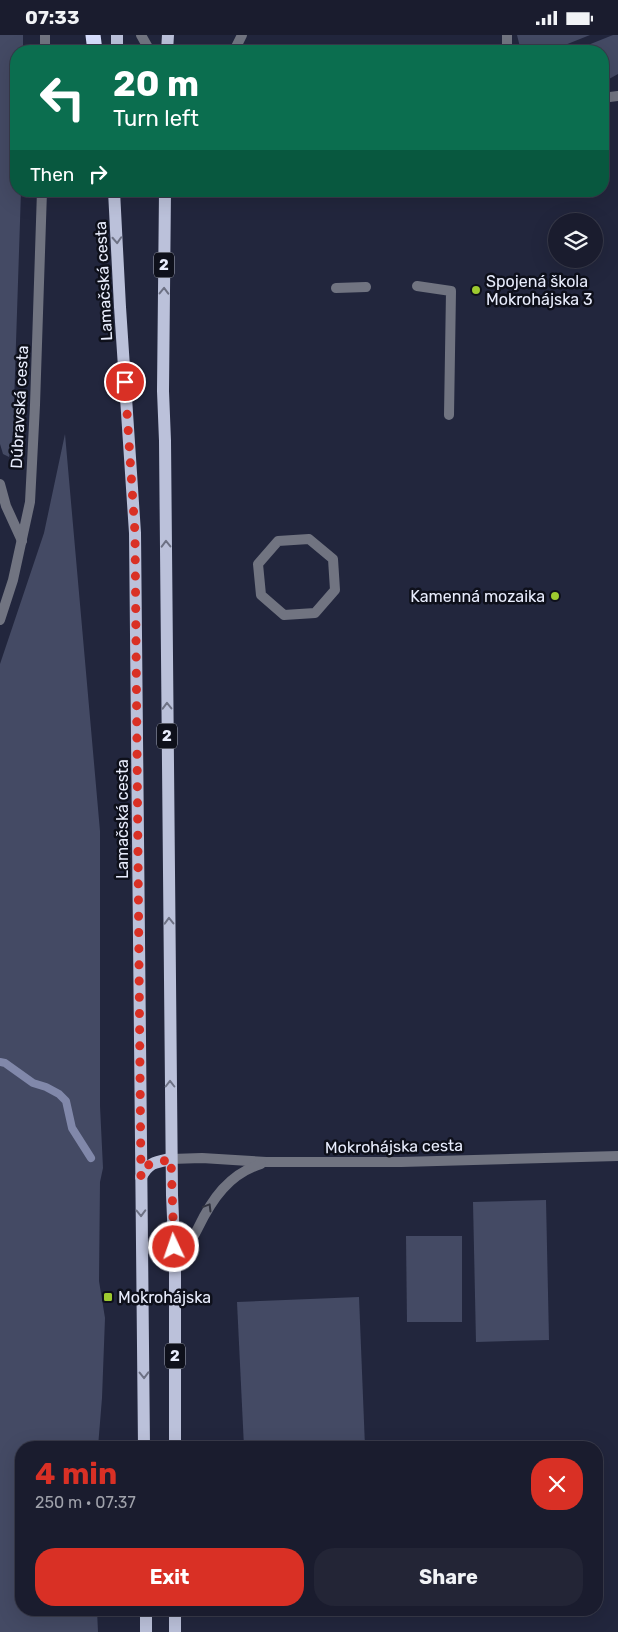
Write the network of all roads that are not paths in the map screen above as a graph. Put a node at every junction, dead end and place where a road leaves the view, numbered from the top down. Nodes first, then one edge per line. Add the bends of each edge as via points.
1 (42, 197) edge
2 (114, 197) edge
3 (165, 197) edge
4 (417, 286) dead end
5 (366, 287) dead end
6 (336, 288) dead end
7 (449, 415) dead end
8 (0, 484) edge
9 (309, 539) joint
10 (22, 541) junction
11 (0, 621) edge
12 (618, 1156) edge
13 (171, 1159) junction
14 (266, 1162) junction
15 (141, 1177) junction
16 (175, 1264) junction
17 (144, 1441) edge
18 (175, 1441) edge
19 (146, 1616) edge
20 (175, 1616) edge
21 (146, 1632) edge
22 (175, 1632) edge

1 - 10 street, Dúbravská cesta via 30,492
2 -> 15 main road, Lamačská cesta / 2 via 135,533
13 -> 3 main road, 2 via 163,391
4 - 7 street via 451,291
5 - 6 street
8 - 10 street
9 - 9 street via 278,541 258,564 261,595 284,615 315,613 335,590 332,559
10 - 11 street, Dúbravská cesta
12 - 14 street, Mokrohájska cesta
13 - 14 street, Mokrohájska cesta
13 - 15 main road via 148,1165
13 - 16 main road, 2
16 -> 14 street via 221,1189 250,1167
15 -> 17 main road, Lamačská cesta / 2
16 - 18 main road, 2
19 - 21 main road
20 - 22 main road

